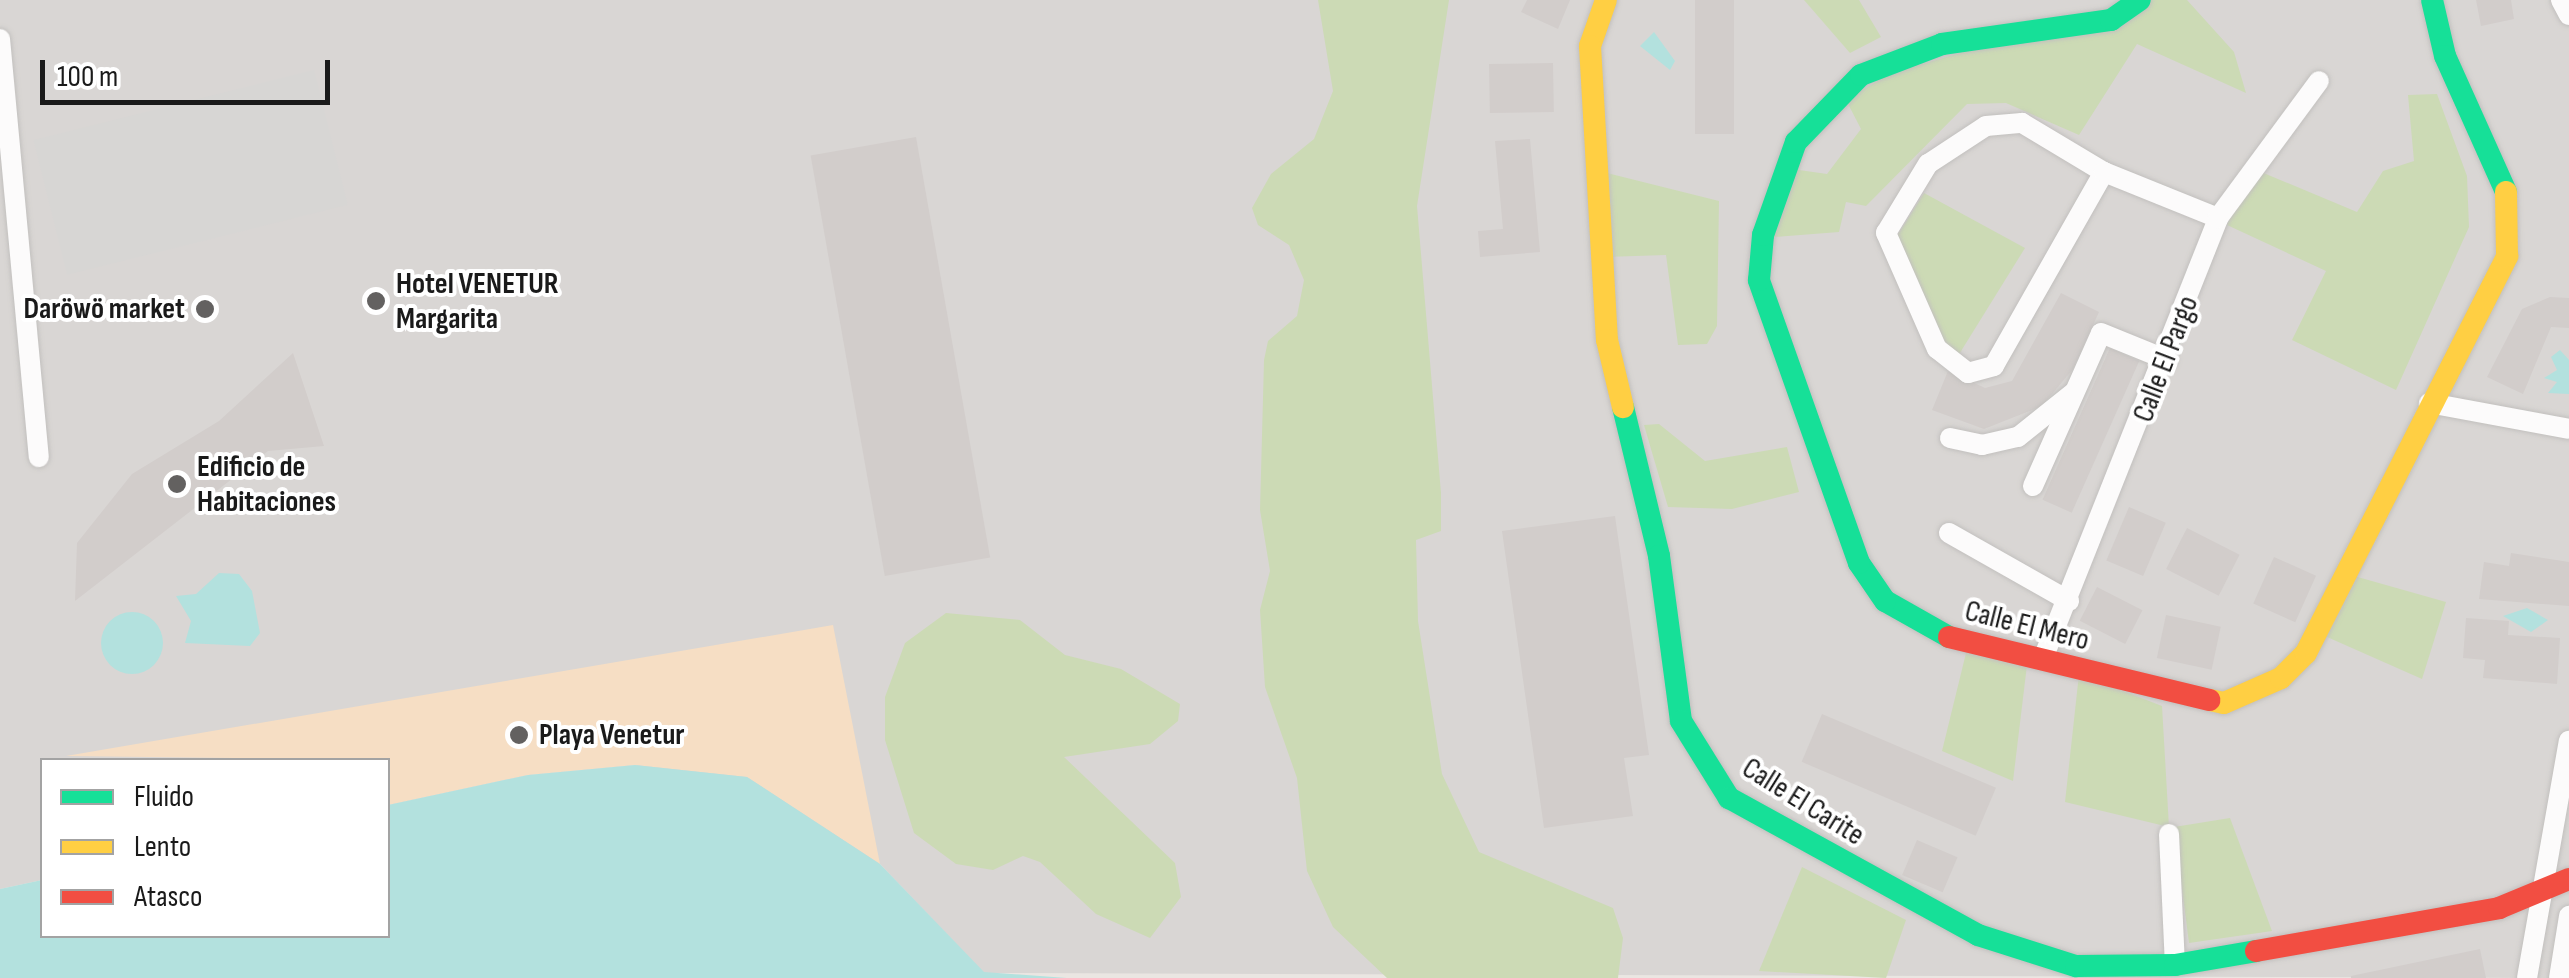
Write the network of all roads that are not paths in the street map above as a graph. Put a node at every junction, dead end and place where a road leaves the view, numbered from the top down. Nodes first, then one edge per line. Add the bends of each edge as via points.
1 (1606, 0) edge
2 (2140, 0) edge
3 (2432, 0) edge
4 (2560, 0) edge
5 (2569, 15) edge
6 (0, 39) edge
7 (2319, 81) dead end
8 (2104, 172) junction
9 (2218, 218) junction
10 (2168, 360) junction
11 (2081, 384) junction
12 (2429, 403) junction
13 (2569, 429) edge
14 (1950, 438) dead end
15 (39, 457) dead end
16 (2032, 486) dead end
17 (1949, 534) dead end
18 (2069, 601) junction
19 (2044, 656) junction
20 (2569, 741) edge
21 (2169, 834) dead end
22 (2569, 879) edge
23 (2538, 899) junction
24 (2569, 916) edge
25 (2175, 965) junction
26 (2527, 978) edge
27 (2559, 978) edge

1 - 25 street, Calle El Carite via 1590,46 1608,340 1660,556 1682,721 1701,763 1730,798 1978,935 2076,966
2 - 19 street, Calle El Mero via 2112,20 1942,44 1861,75 1796,142 1763,235 1759,280 1859,563 1907,620 1977,646
3 - 12 street, Calle El Mero via 2510,221 2508,256
4 - 5 street
6 - 15 street
7 - 9 street, Calle El Pargo
8 - 8 street via 1994,366 1968,373 1937,349 1886,233 1928,164 1986,126 2022,123
8 - 9 street
9 - 10 street, Calle El Pargo
10 - 11 street via 2104,330
10 - 18 street, Calle El Pargo
11 - 14 street via 2018,437 1982,445
11 - 16 street
12 - 13 street
12 - 19 street, Calle El Mero via 2306,654 2280,678 2224,704
17 - 18 street
18 - 19 street, Calle El Pargo
20 - 23 street
21 - 25 street
22 - 23 street, Calle El Carite
23 - 25 street, Calle El Carite
23 - 26 street
24 - 27 street

